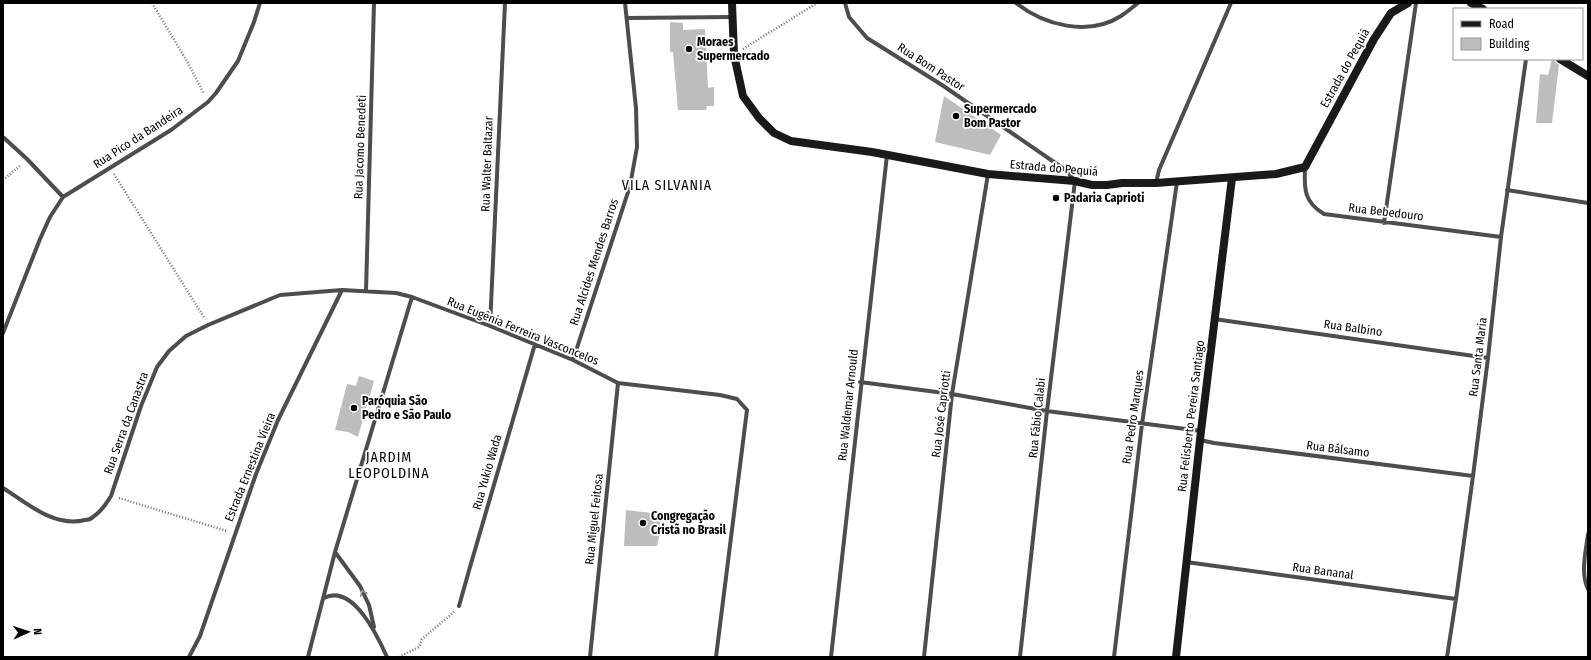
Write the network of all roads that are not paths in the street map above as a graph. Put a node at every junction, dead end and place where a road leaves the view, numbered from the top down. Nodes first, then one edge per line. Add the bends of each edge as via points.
1 (260, 3) edge
2 (374, 3) edge
3 (505, 3) edge
4 (625, 3) edge
5 (732, 3) edge
6 (845, 3) edge
7 (1016, 3) edge
8 (1138, 3) edge
9 (1232, 3) edge
10 (1408, 3) edge
11 (1416, 3) edge
12 (1471, 3) edge
13 (1481, 8) edge
14 (732, 17) junction
15 (627, 18) junction
16 (1526, 60) edge
17 (1562, 60) edge
18 (1588, 76) edge
19 (3, 137) edge
20 (887, 155) junction
21 (1305, 167) junction
22 (988, 174) junction
23 (1232, 178) junction
24 (1178, 180) junction
25 (1075, 181) junction
26 (1156, 183) junction
27 (1507, 190) junction
28 (63, 197) junction
29 (1588, 203) edge
30 (1384, 223) junction
31 (1501, 237) junction
32 (342, 290) junction
33 (366, 291) junction
34 (412, 297) junction
35 (1214, 319) junction
36 (490, 326) junction
37 (3, 333) edge
38 (535, 344) junction
39 (1488, 358) junction
40 (573, 360) junction
41 (860, 382) junction
42 (618, 383) junction
43 (952, 394) junction
44 (1047, 410) junction
45 (1142, 424) junction
46 (1201, 431) junction
47 (1200, 440) junction
48 (1473, 476) junction
49 (3, 488) edge
50 (1588, 534) edge
51 (335, 552) junction
52 (1186, 562) junction
53 (1588, 589) edge
54 (324, 598) junction
55 (1456, 600) junction
56 (460, 606) road end
57 (374, 630) junction
58 (189, 657) edge
59 (308, 657) edge
60 (387, 657) edge
61 (590, 657) edge
62 (716, 657) edge
63 (830, 657) edge
64 (924, 657) edge
65 (1020, 657) edge
66 (1114, 657) edge
67 (1176, 657) edge
68 (1447, 657) edge

1 - 28 street, Rua Pico da Bandeira via 238,61 208,102 172,130
2 - 33 street, Rua Jacomo Benedeti
3 - 36 street, Rua Walter Baltazar
4 - 15 street, Rua Alcides Mendes Barros
5 - 14 main road, Estrada do Pequiá
6 - 25 street, Rua Bom Pastor via 849,17 867,38 949,90 1067,171
7 - 8 street via 1026,11 1050,22 1076,27 1101,24 1120,17
9 - 26 street via 1159,170
10 - 21 main road, Estrada do Pequiá via 1391,12 1382,26
11 - 30 street
12 - 13 main road
14 - 15 street
14 - 20 main road, Estrada do Pequiá via 734,55 743,96 774,133 791,141
15 - 40 street, Rua Alcides Mendes Barros via 636,108 637,147 630,186
16 - 27 street, Rua Santa Maria
17 - 18 main road
19 - 28 street
20 - 22 main road, Estrada do Pequiá
20 - 41 street, Rua Waldemar Arnould
21 - 23 main road, Estrada do Pequiá via 1276,174
21 - 30 street, Rua Bebedouro via 1304,185 1314,208 1324,214
22 - 25 main road, Estrada do Pequiá
22 - 43 street, Rua José Capriotti
23 - 24 main road, Estrada do Pequiá
23 - 35 main road, Rua Felisberto Pereira Santiago
24 - 26 main road, Estrada do Pequiá
24 - 45 street, Rua Pedro Marques
25 - 26 main road, Estrada do Pequiá via 1092,185
25 - 44 street, Rua Fábio Calabi
27 - 29 street
27 - 31 street, Rua Santa Maria
28 - 37 street via 40,239
30 - 31 street, Rua Bebedouro
31 - 39 street, Rua Santa Maria
32 - 33 street, Rua Serra da Canastra
32 - 49 street, Rua Serra da Canastra via 280,295 186,336 169,351 157,367 141,406 111,496 92,519 79,522 51,518
32 - 58 street, Estrada Ernestina Vieira via 278,420 256,474 200,636
33 - 34 street, Rua Eugênia Ferreira Vasconcelos
34 - 36 street, Rua Eugênia Ferreira Vasconcelos
34 - 51 street
35 - 39 street, Rua Balbino
35 - 46 main road, Rua Felisberto Pereira Santiago
36 - 38 street, Rua Eugênia Ferreira Vasconcelos
38 - 40 street, Rua Eugênia Ferreira Vasconcelos
38 - 56 street, Rua Yukio Wada
39 - 48 street, Rua Santa Maria
40 - 42 street, Rua Eugênia Ferreira Vasconcelos
41 - 43 street
41 - 63 street, Rua Waldemar Arnould
42 - 61 street, Rua Miguel Feitosa
42 - 62 street, Rua Eugênia Ferreira Vasconcelos via 720,395 737,399 747,410
43 - 44 street
43 - 64 street, Rua José Capriotti
44 - 45 street
44 - 65 street, Rua Fábio Calabi
45 - 46 street
45 - 66 street, Rua Pedro Marques
46 - 47 main road, Rua Felisberto Pereira Santiago
47 - 48 street, Rua Bálsamo
47 - 52 main road, Rua Felisberto Pereira Santiago
48 - 55 street, Rua Santa Maria
50 - 53 street via 1584,561 1585,583
51 - 54 street
57 -> 51 street via 369,605 360,586
52 - 55 street, Rua Bananal
52 - 67 main road, Rua Felisberto Pereira Santiago
54 - 57 street via 330,595 343,597 355,606
54 - 59 street
55 - 68 street, Rua Santa Maria
57 - 60 street

